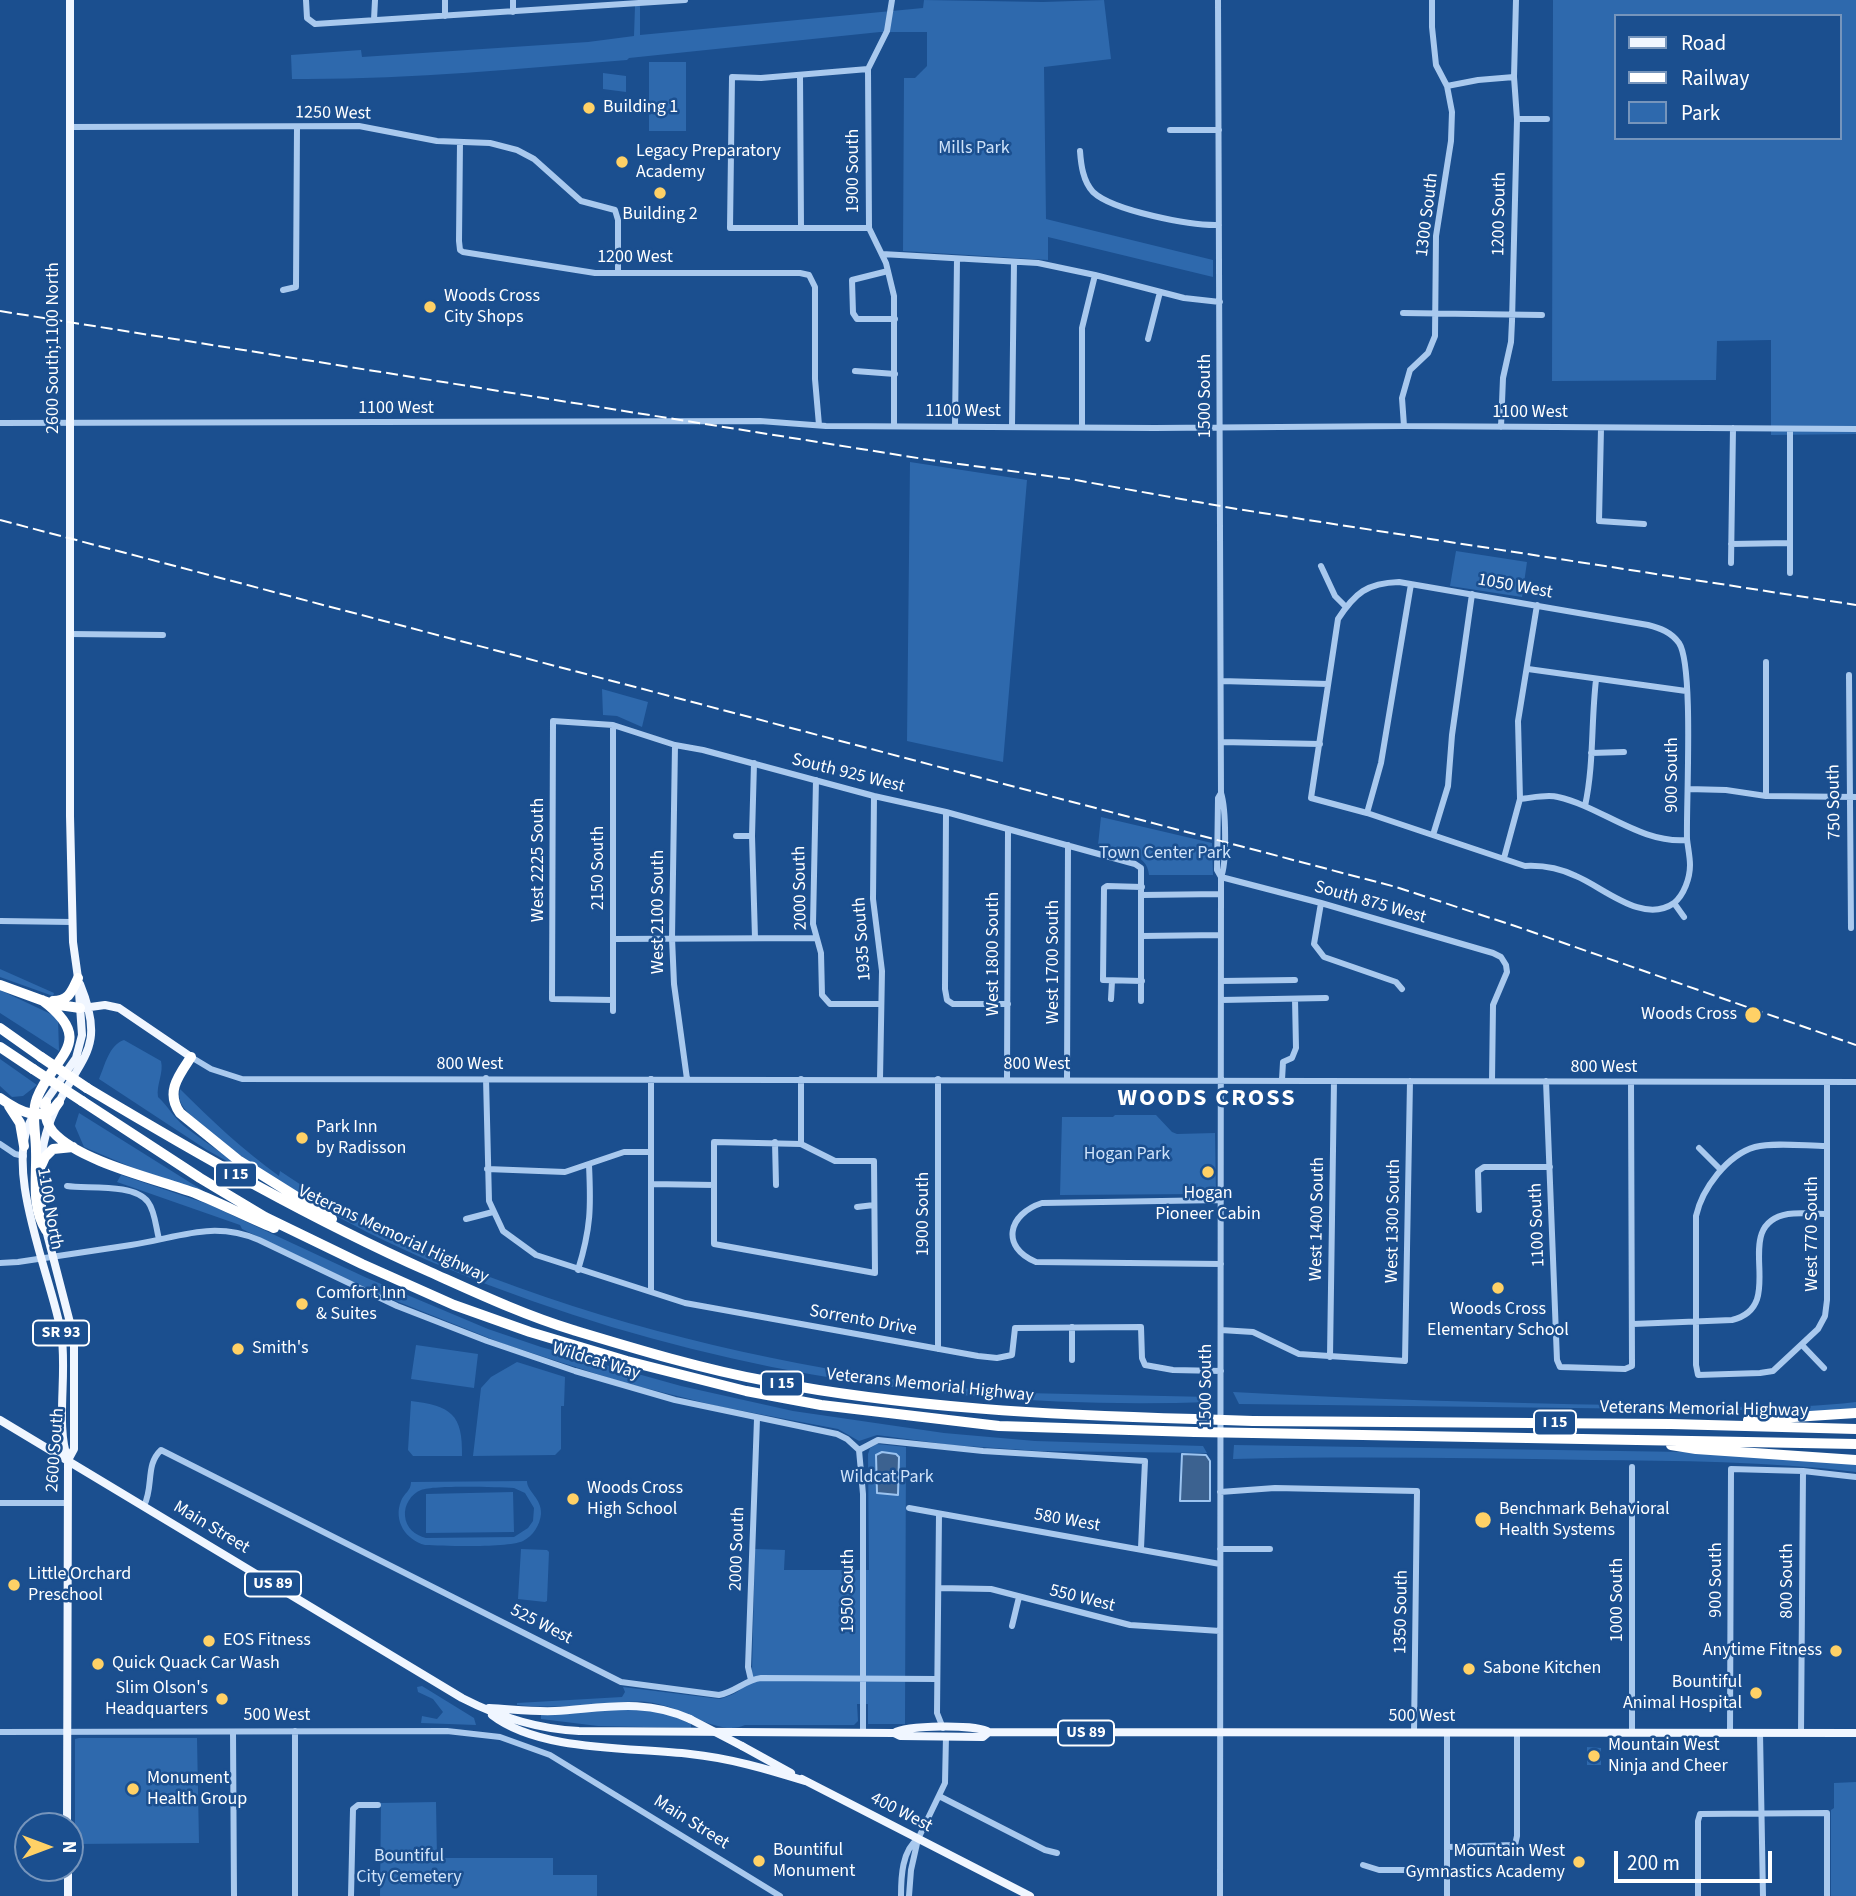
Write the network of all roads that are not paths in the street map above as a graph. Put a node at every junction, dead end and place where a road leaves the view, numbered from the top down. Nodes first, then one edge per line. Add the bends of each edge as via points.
1 (70, 0) edge
2 (306, 0) edge
3 (374, 0) edge
4 (444, 0) edge
5 (513, 0) edge
6 (575, 0) edge
7 (684, 0) edge
8 (892, 0) edge
9 (1218, 0) edge
10 (1432, 0) edge
11 (1516, 0) edge
12 (639, 1) edge
13 (575, 9) junction
14 (513, 12) junction
15 (444, 16) junction
16 (374, 20) junction
17 (867, 69) junction
18 (800, 75) junction
19 (1514, 77) junction
20 (1447, 86) junction
21 (1517, 119) junction
22 (1547, 119) dead end
23 (70, 127) junction
24 (297, 127) junction
25 (1170, 130) dead end
26 (1219, 130) junction
27 (460, 142) junction
28 (1080, 151) dead end
29 (1219, 225) junction
30 (801, 227) junction
31 (869, 228) junction
32 (881, 254) junction
33 (957, 259) junction
34 (1014, 262) junction
35 (888, 271) junction
36 (618, 273) junction
37 (1095, 275) junction
38 (283, 290) dead end
39 (1160, 292) junction
40 (1220, 302) junction
41 (1403, 313) dead end
42 (1435, 313) junction
43 (1512, 315) junction
44 (1542, 315) dead end
45 (894, 319) junction
46 (1148, 339) dead end
47 (855, 370) dead end
48 (894, 374) junction
49 (0, 423) edge
50 (70, 423) junction
51 (819, 425) junction
52 (894, 426) junction
53 (955, 426) junction
54 (1012, 426) junction
55 (1404, 426) junction
56 (1220, 427) junction
57 (1082, 428) junction
58 (1500, 428) junction
59 (1601, 428) junction
60 (1733, 428) junction
61 (1790, 429) junction
62 (1856, 429) edge
63 (1644, 524) dead end
64 (1790, 543) junction
65 (1731, 544) junction
66 (1731, 564) dead end
67 (1321, 566) dead end
68 (1790, 573) dead end
69 (1411, 584) junction
70 (1472, 594) junction
71 (1537, 605) junction
72 (1347, 606) junction
73 (70, 634) junction
74 (163, 635) dead end
75 (1678, 642) joint
76 (1766, 662) dead end
77 (1528, 670) junction
78 (1849, 675) dead end
79 (1596, 680) junction
80 (1221, 681) junction
81 (1328, 684) junction
82 (1686, 691) junction
83 (553, 721) joint
84 (613, 724) junction
85 (1221, 742) junction
86 (1320, 744) junction
87 (675, 745) junction
88 (1624, 752) dead end
89 (1591, 753) junction
90 (754, 763) junction
91 (816, 780) junction
92 (1688, 789) junction
93 (874, 796) junction
94 (1766, 796) junction
95 (1853, 797) edge
96 (1520, 799) junction
97 (1585, 806) junction
98 (946, 812) junction
99 (1367, 813) junction
100 (1007, 829) junction
101 (1433, 835) junction
102 (736, 836) dead end
103 (752, 836) junction
104 (1687, 840) junction
105 (1068, 845) junction
106 (1501, 857) junction
107 (1221, 877) junction
108 (1142, 891) junction
109 (1221, 894) junction
110 (1321, 902) junction
111 (1674, 903) junction
112 (1684, 917) dead end
113 (0, 921) edge
114 (72, 922) junction
115 (1852, 928) dead end
116 (1221, 935) junction
117 (1142, 936) junction
118 (672, 938) junction
119 (755, 938) junction
120 (815, 938) junction
121 (612, 939) junction
122 (78, 978) junction
123 (1295, 980) dead end
124 (1112, 981) junction
125 (1142, 981) junction
126 (1221, 981) junction
127 (0, 985) edge
128 (1402, 989) dead end
129 (1326, 998) dead end
130 (1111, 999) dead end
131 (1295, 999) junction
132 (42, 1000) junction
133 (613, 1000) junction
134 (1221, 1000) junction
135 (1141, 1001) dead end
136 (880, 1004) junction
137 (1008, 1004) junction
138 (84, 1008) junction
139 (613, 1011) dead end
140 (0, 1028) edge
141 (0, 1047) edge
142 (191, 1057) junction
143 (486, 1079) junction
144 (651, 1079) junction
145 (687, 1079) junction
146 (801, 1079) junction
147 (880, 1079) junction
148 (938, 1079) junction
149 (1007, 1079) junction
150 (1068, 1079) junction
151 (1282, 1080) junction
152 (1221, 1081) junction
153 (1334, 1081) junction
154 (1410, 1081) junction
155 (1492, 1081) junction
156 (1546, 1082) junction
157 (1631, 1082) junction
158 (1827, 1082) junction
159 (1856, 1082) edge
160 (3, 1101) edge
161 (46, 1102) joint
162 (59, 1102) junction
163 (40, 1114) junction
164 (49, 1126) junction
165 (775, 1142) junction
166 (0, 1144) edge
167 (801, 1144) junction
168 (1826, 1146) junction
169 (76, 1148) junction
170 (1699, 1149) dead end
171 (24, 1151) junction
172 (651, 1152) junction
173 (589, 1165) junction
174 (41, 1166) junction
175 (1549, 1167) junction
176 (487, 1169) junction
177 (1721, 1170) junction
178 (651, 1184) junction
179 (715, 1185) junction
180 (776, 1185) dead end
181 (66, 1186) dead end
182 (1221, 1200) junction
183 (874, 1205) junction
184 (857, 1207) dead end
185 (1479, 1210) dead end
186 (493, 1212) junction
187 (1827, 1214) junction
188 (466, 1219) dead end
189 (46, 1230) junction
190 (159, 1239) junction
191 (389, 1254) junction
192 (53, 1257) junction
193 (41, 1258) junction
194 (0, 1263) edge
195 (362, 1264) junction
196 (1221, 1264) junction
197 (578, 1270) junction
198 (651, 1291) junction
199 (1696, 1320) junction
200 (1633, 1324) junction
201 (1072, 1327) junction
202 (1221, 1330) junction
203 (1802, 1345) junction
204 (938, 1349) junction
205 (1330, 1357) junction
206 (1072, 1360) dead end
207 (1824, 1368) dead end
208 (1221, 1371) junction
209 (1856, 1413) edge
210 (757, 1419) junction
211 (0, 1420) edge
212 (1671, 1424) junction
213 (1856, 1429) edge
214 (1629, 1438) junction
215 (1856, 1444) edge
216 (859, 1450) junction
217 (68, 1460) junction
218 (1856, 1460) edge
219 (1632, 1467) dead end
220 (1803, 1471) junction
221 (1856, 1477) edge
222 (1220, 1492) junction
223 (0, 1503) edge
224 (68, 1503) junction
225 (144, 1506) junction
226 (909, 1508) dead end
227 (939, 1514) junction
228 (1141, 1548) junction
229 (1220, 1549) junction
230 (1270, 1549) dead end
231 (1220, 1564) junction
232 (939, 1588) junction
233 (1019, 1597) junction
234 (1012, 1626) dead end
235 (1220, 1632) junction
236 (863, 1678) junction
237 (937, 1679) junction
238 (751, 1680) junction
239 (482, 1708) junction
240 (295, 1731) junction
241 (0, 1732) edge
242 (68, 1732) junction
243 (233, 1732) junction
244 (863, 1732) junction
245 (944, 1732) junction
246 (1220, 1733) junction
247 (1414, 1733) junction
248 (1447, 1733) junction
249 (1517, 1733) junction
250 (1632, 1733) junction
251 (1730, 1733) junction
252 (1760, 1733) junction
253 (1801, 1733) junction
254 (1856, 1733) edge
255 (550, 1755) joint
256 (804, 1781) junction
257 (939, 1796) junction
258 (378, 1805) dead end
259 (68, 1812) edge
260 (1762, 1812) junction
261 (918, 1839) junction
262 (1447, 1847) junction
263 (1057, 1853) dead end
264 (1363, 1866) dead end
265 (1447, 1870) junction
266 (234, 1896) edge
267 (295, 1896) edge
268 (352, 1896) edge
269 (780, 1896) edge
270 (901, 1896) edge
271 (909, 1896) edge
272 (1030, 1896) edge
273 (1220, 1896) edge
274 (1447, 1896) edge
275 (1698, 1896) edge
276 (1763, 1896) edge
277 (1827, 1896) edge

1 - 23 main road, 2600 South;1100 North
2 - 16 street via 307,18 314,24
3 - 16 street
4 - 15 street
5 - 14 street
6 - 13 street
7 - 12 street
8 - 17 street, 1900 South via 887,32
9 - 26 street, 1500 South
10 - 20 street, 1300 South via 1436,65
11 - 19 street, 1200 South
12 - 13 street
13 - 14 street
14 - 15 street
15 - 16 street
17 - 18 street
17 - 31 street, 1900 South
18 - 30 street
18 - 30 street via 732,77 730,228
19 - 20 street
19 - 21 street, 1200 South
20 - 42 street, 1300 South via 1451,131 1436,236
21 - 22 street
21 - 43 street, 1200 South
23 - 24 street, 1250 West
23 - 50 main road, 2600 South;1100 North
24 - 27 street, 1250 West via 359,126
24 - 38 street via 296,287
25 - 26 street
26 - 29 street, 1500 South
27 - 36 street, 1250 West via 517,150 542,165 577,198 615,210
27 - 36 street, 1200 West via 460,250
28 - 29 street via 1087,183 1109,203 1202,226
29 - 40 street, 1500 South
30 - 31 street
31 - 32 street, 1900 South
32 - 33 street
32 - 35 street, 1900 South
33 - 34 street
33 - 53 street
34 - 37 street
34 - 54 street
35 - 45 street, 1900 South
35 - 45 street via 855,278 855,318
36 - 51 street, 1200 West via 800,273 811,277 815,286
37 - 39 street
37 - 57 street via 1082,328
39 - 40 street
39 - 46 street
40 - 56 street, 1500 South
41 - 42 street
42 - 43 street
42 - 55 street, 1300 South via 1435,336 1428,354 1410,370 1402,398
43 - 44 street
43 - 58 street, 1200 South
45 - 48 street, 1900 South
47 - 48 street
48 - 52 street, 1900 South
49 - 50 street
50 - 51 street, 1100 West
50 - 73 main road, 2600 South;1100 North
51 - 52 street, 1100 West
52 - 53 street, 1100 West
53 - 54 street, 1100 West
54 - 57 street, 1100 West
55 - 56 street, 1100 West
55 - 58 street, 1100 West
56 - 57 street, 1100 West
56 - 80 street, 1500 South
58 - 59 street, 1100 West
59 - 60 street, 1100 West
59 - 63 street via 1599,521
60 - 61 street, 1100 West
60 - 65 street
61 - 62 street, 1100 West
61 - 64 street
64 - 65 street
64 - 68 street
65 - 66 street
67 - 72 street via 1335,596
69 - 70 street, 1050 West
69 - 72 street, 1050 West via 1376,584 1362,590
69 - 99 street via 1381,763
70 - 71 street, 1050 West
70 - 101 street via 1448,786
71 - 75 street, 1050 West via 1663,628
71 - 77 street
72 - 81 street via 1338,619
73 - 74 street
73 - 114 main road, 2600 South;1100 North
75 - 82 street, 900 South
76 - 94 street
77 - 79 street
77 - 96 street via 1518,721
78 - 95 street, 750 South
79 - 82 street
79 - 89 street
80 - 81 street
80 - 85 street, 1500 South
81 - 86 street
82 - 92 street, 900 South
83 - 84 street, South 925 West
83 - 133 street, West 2225 South via 552,999
84 - 87 street, South 925 West
84 - 121 street, 2150 South
85 - 86 street
85 - 107 street, 1500 South
86 - 99 street via 1311,798
87 - 90 street, South 925 West
87 - 118 street, West 2100 South
88 - 89 street
89 - 97 street
90 - 91 street, South 925 West
90 - 103 street
91 - 93 street, South 925 West
91 - 120 street, 2000 South
92 - 94 street
92 - 104 street, 900 South
93 - 98 street, South 925 West
93 - 136 street, 1935 South via 873,899
94 - 95 street
95 - 115 street, 750 South
96 - 97 street via 1556,796
96 - 106 street
97 - 104 street via 1660,839
98 - 100 street, South 925 West
98 - 137 street via 947,1000 953,1004
99 - 101 street
100 - 105 street, South 925 West
100 - 137 street, West 1800 South
101 - 106 street
102 - 103 street
103 - 119 street
104 - 111 street, 900 South via 1690,865 1686,886
105 - 108 street, South 925 West via 1135,864 1141,868
105 - 150 street, West 1700 South
106 - 111 street via 1577,876 1636,907 1658,909
107 - 109 street, 1500 South
107 - 110 street, South 875 West
108 - 109 street
108 - 117 street
108 - 124 street via 1104,888 1103,980
109 - 116 street, 1500 South
110 - 128 street via 1314,944 1324,957 1396,982
110 - 155 street, South 875 West via 1501,957 1507,977 1493,1004
111 - 112 street
113 - 114 street
114 - 122 main road
116 - 117 street
116 - 126 street, 1500 South
117 - 125 street
118 - 119 street
118 - 121 street
118 - 145 street, West 2100 South
119 - 120 street
120 - 136 street, 2000 South via 821,953 822,995 830,1004
121 - 133 street, 2150 South
122 - 132 highway via 65,1000
122 - 138 main road
123 - 126 street
124 - 125 street
124 - 130 street
125 - 135 street
126 - 134 street, 1500 South
127 - 132 highway
129 - 131 street
131 - 134 street
131 - 151 street via 1296,1048 1292,1058 1283,1062
132 - 138 highway
132 - 163 highway via 63,1018 69,1041 38,1095
133 - 139 street, 2150 South
134 - 152 street, 1500 South
136 - 147 street, 1935 South
137 - 149 street, West 1800 South
138 - 142 main road via 119,1008
138 - 161 main road via 78,1053
138 - 162 main road, 2600 South / SR 93 via 92,1034 88,1053
140 - 191 highway, Veterans Memorial Highway / I 15, bridge via 211,1162
141 - 195 highway, Veterans Memorial Highway / I 15, bridge via 200,1178
142 - 143 street, 800 West via 242,1079
142 - 191 highway via 172,1094 180,1113 238,1160
143 - 144 street, 800 West
143 - 176 street
144 - 145 street, 800 West
144 - 172 street
145 - 146 street, 800 West
146 - 147 street, 800 West
146 - 167 street
147 - 148 street, 800 West
148 - 149 street, 800 West
148 - 204 street, 1900 South
149 - 150 street, 800 West
150 - 152 street, 800 West
151 - 152 street, 800 West
151 - 153 street, 800 West
152 - 182 street, 1500 South
153 - 154 street, 800 West
153 - 205 street, West 1400 South
154 - 155 street, 800 West
154 - 205 street, West 1300 South via 1405,1361
155 - 156 street, 800 West
156 - 157 street, 800 West
156 - 175 street, 1100 South
157 - 158 street, 800 West
157 - 200 street
158 - 159 street, 800 West
158 - 168 street, West 770 South
160 - 163 highway
160 - 171 highway via 20,1123
161 - 163 highway
162 - 163 highway
162 - 164 main road, 2600 South / SR 93
163 - 164 highway
163 - 171 main road, 1100 North / SR 93 via 27,1129
163 - 189 highway via 36,1196
164 - 169 highway
164 - 174 main road, 2600 South / SR 93
165 - 167 street
165 - 179 street via 715,1142
165 - 180 street
166 - 171 street via 13,1153
167 - 183 street via 835,1161 874,1161
168 - 177 street via 1755,1147
168 - 187 street, West 770 South
169 - 174 highway via 55,1148
169 - 195 highway
170 - 177 street
171 - 193 main road, 1100 North / SR 93 via 30,1217
172 - 173 street via 624,1152
172 - 178 street
173 - 176 street via 565,1172
173 - 197 street via 591,1215
174 - 189 main road, 2600 South / SR 93
175 - 185 street via 1484,1167 1478,1171
175 - 200 street, 1100 South via 1560,1367 1632,1366
176 - 186 street
177 - 199 street via 1699,1201 1696,1216
178 - 179 street
178 - 198 street
179 - 183 street via 714,1244 875,1273
181 - 190 street via 111,1187 142,1197 150,1206
182 - 196 street, 1500 South
182 - 196 street via 1042,1203 1029,1207 1012,1230 1022,1256 1036,1262
183 - 184 street
186 - 188 street
186 - 197 street, Sorrento Drive via 517,1244
187 - 199 street via 1788,1214 1771,1221 1759,1244 1759,1295 1751,1312 1732,1320
187 - 203 street, West 770 South via 1825,1315
189 - 192 main road, 2600 South / SR 93
190 - 192 street, Wildcat Way
190 - 210 street, Wildcat Way via 203,1230 244,1234 397,1306 509,1349 617,1384
191 - 212 highway, Veterans Memorial Highway / I 15, bridge via 570,1329 765,1381 844,1394 1058,1415
192 - 193 street, Wildcat Way
192 - 217 main road, 2600 South / SR 93 via 75,1346 74,1449
193 - 194 street, Wildcat Way
193 - 217 main road, 1100 North / SR 93 via 63,1341 63,1439
195 - 214 highway, Veterans Memorial Highway / I 15, bridge via 530,1332 626,1361 821,1405 999,1426
196 - 202 street, 1500 South
197 - 198 street, Sorrento Drive
198 - 204 street, Sorrento Drive via 685,1303
199 - 200 street
199 - 203 street, West 770 South via 1698,1375 1773,1371
201 - 204 street, Sorrento Drive via 1014,1328 1012,1356
201 - 206 street
201 - 208 street, Sorrento Drive via 1141,1326 1145,1365
202 - 205 street via 1253,1332 1299,1354
202 - 208 street, 1500 South
203 - 207 street
208 - 222 street, 1500 South
209 - 212 highway
210 - 216 street, Wildcat Way via 837,1434
210 - 238 street, 2000 South
211 - 217 main road, US 89
212 - 213 highway, Veterans Memorial Highway / I 15
214 - 215 highway, Veterans Memorial Highway / I 15
214 - 218 highway via 1696,1449
216 - 228 street via 882,1440 1145,1461
216 - 236 street, 1950 South
217 - 224 main road, 2600 South
217 - 225 main road, Main Street / US 89
219 - 250 street, 1000 South
220 - 221 street
220 - 251 street, 900 South via 1731,1469
220 - 253 street, 800 South
222 - 229 street, 1500 South
222 - 247 street, 1350 South via 1275,1488 1417,1491
223 - 224 street
224 - 242 main road, 2600 South
225 - 238 street, 525 West via 150,1491 151,1462 161,1450 621,1682 719,1695
225 - 239 main road, Main Street / US 89
226 - 227 street, 580 West
227 - 228 street, 580 West
227 - 232 street
228 - 231 street, 580 West
229 - 230 street
229 - 231 street, 1500 South
231 - 235 street, 1500 South
232 - 233 street, 550 West via 991,1589
232 - 237 street
233 - 234 street
233 - 235 street, 550 West via 1130,1625
235 - 246 street, 1500 South
236 - 237 street, 525 West
236 - 238 street, 525 West
236 - 244 street, 1950 South
237 - 245 street via 937,1713
239 - 244 main road, 500 West / US 89 via 566,1731
239 - 256 main road via 505,1725 570,1744 691,1754 746,1763
239 - 256 main road, bridge via 661,1708
240 - 243 street, 500 West
240 - 255 street, 500 West via 473,1732
240 - 267 street
241 - 242 street, 500 West
242 - 243 street, 500 West
242 - 259 main road, 2600 South
243 - 266 street
244 - 245 main road, 500 West / US 89
245 - 246 main road, 500 West / US 89 via 983,1728 989,1732
245 - 257 street via 946,1778
246 - 247 main road, 500 West / US 89
246 - 273 street, 1500 South
247 - 248 main road, 500 West / US 89
248 - 249 main road, 500 West / US 89
248 - 262 street
249 - 250 main road, 500 West / US 89
249 - 262 street via 1515,1845
250 - 251 main road, 500 West / US 89
251 - 252 main road, 500 West / US 89
252 - 253 main road, 500 West / US 89
252 - 260 street
253 - 254 main road, 500 West / US 89
255 - 269 street, Main Street
256 - 261 main road, 400 West
257 - 261 street
257 - 263 street
258 - 268 street via 354,1807
260 - 275 street via 1700,1814
260 - 276 street
260 - 277 street via 1827,1813
261 - 270 street via 905,1858
261 - 271 street
261 - 272 main road, 400 West
262 - 265 street
264 - 265 street
265 - 274 street

